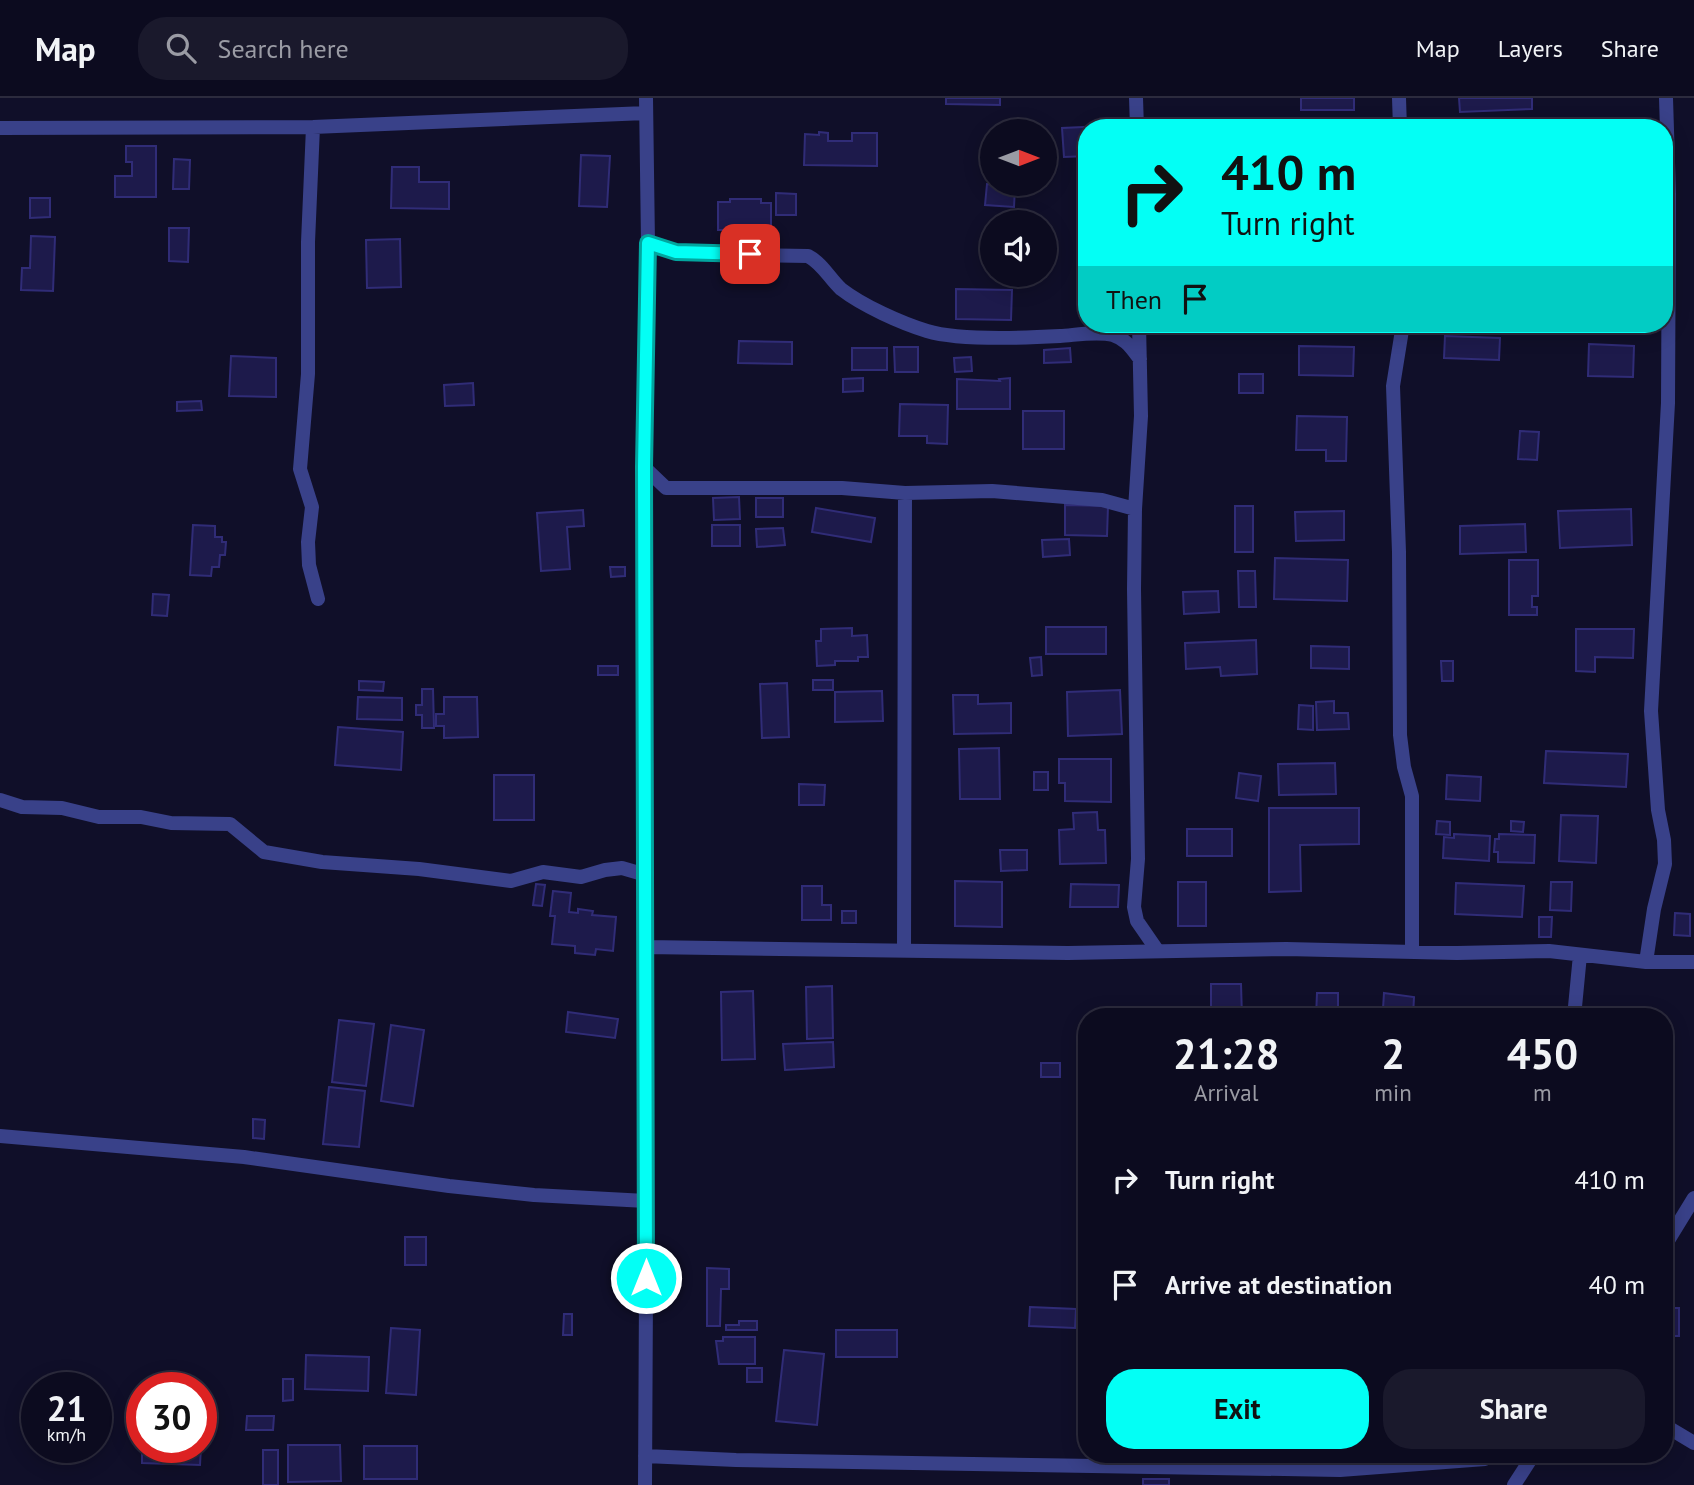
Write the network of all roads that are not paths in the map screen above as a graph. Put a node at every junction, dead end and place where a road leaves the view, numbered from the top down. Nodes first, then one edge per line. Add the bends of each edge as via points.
1 (646, 98) edge
2 (1136, 98) edge
3 (1399, 98) edge
4 (1666, 98) edge
5 (646, 113) junction
6 (1137, 119) edge
7 (1400, 119) edge
8 (1667, 119) edge
9 (313, 127) junction
10 (0, 128) edge
11 (648, 243) junction
12 (1139, 333) edge
13 (1402, 333) edge
14 (1668, 333) edge
15 (1140, 359) junction
16 (644, 467) junction
17 (905, 493) junction
18 (1135, 509) junction
19 (318, 599) dead end
20 (0, 800) edge
21 (646, 875) junction
22 (646, 947) junction
23 (904, 949) junction
24 (1157, 950) junction
25 (1412, 952) junction
26 (1580, 955) junction
27 (1647, 962) junction
28 (1694, 962) edge
29 (1575, 1008) edge
30 (0, 1136) edge
31 (1694, 1198) edge
32 (646, 1201) junction
33 (1673, 1232) edge
34 (1673, 1430) edge
35 (1694, 1443) edge
36 (645, 1456) junction
37 (1427, 1463) edge
38 (1528, 1463) edge
39 (645, 1485) edge
40 (1514, 1485) edge

1 - 5 street
2 - 6 street
3 - 7 street
4 - 8 street
5 - 9 street
5 - 11 street
9 - 10 street
9 - 19 street via 308,374 300,469 312,507 309,565
11 - 15 street via 699,254 808,256 857,299 929,331 1022,337 1112,335 1126,342
11 - 16 street
12 - 15 street
13 - 25 street via 1393,386 1400,735 1412,796
14 - 27 street via 1651,711 1665,864
15 - 18 street
16 - 17 street via 666,488 842,488
16 - 21 street
17 - 18 street via 992,491 1102,500
17 - 23 street
18 - 24 street via 1138,859 1134,907
20 - 21 street via 99,817 230,824 264,852 322,862 511,881 543,872 581,877 622,869
21 - 22 street
22 - 23 street
22 - 32 street
23 - 24 street
24 - 25 street
25 - 26 street
26 - 27 street
26 - 29 street
27 - 28 street
30 - 32 street via 258,1158 449,1186
31 - 33 street
32 - 36 street
34 - 35 street
36 - 37 street via 1340,1469
36 - 39 street
38 - 40 street

